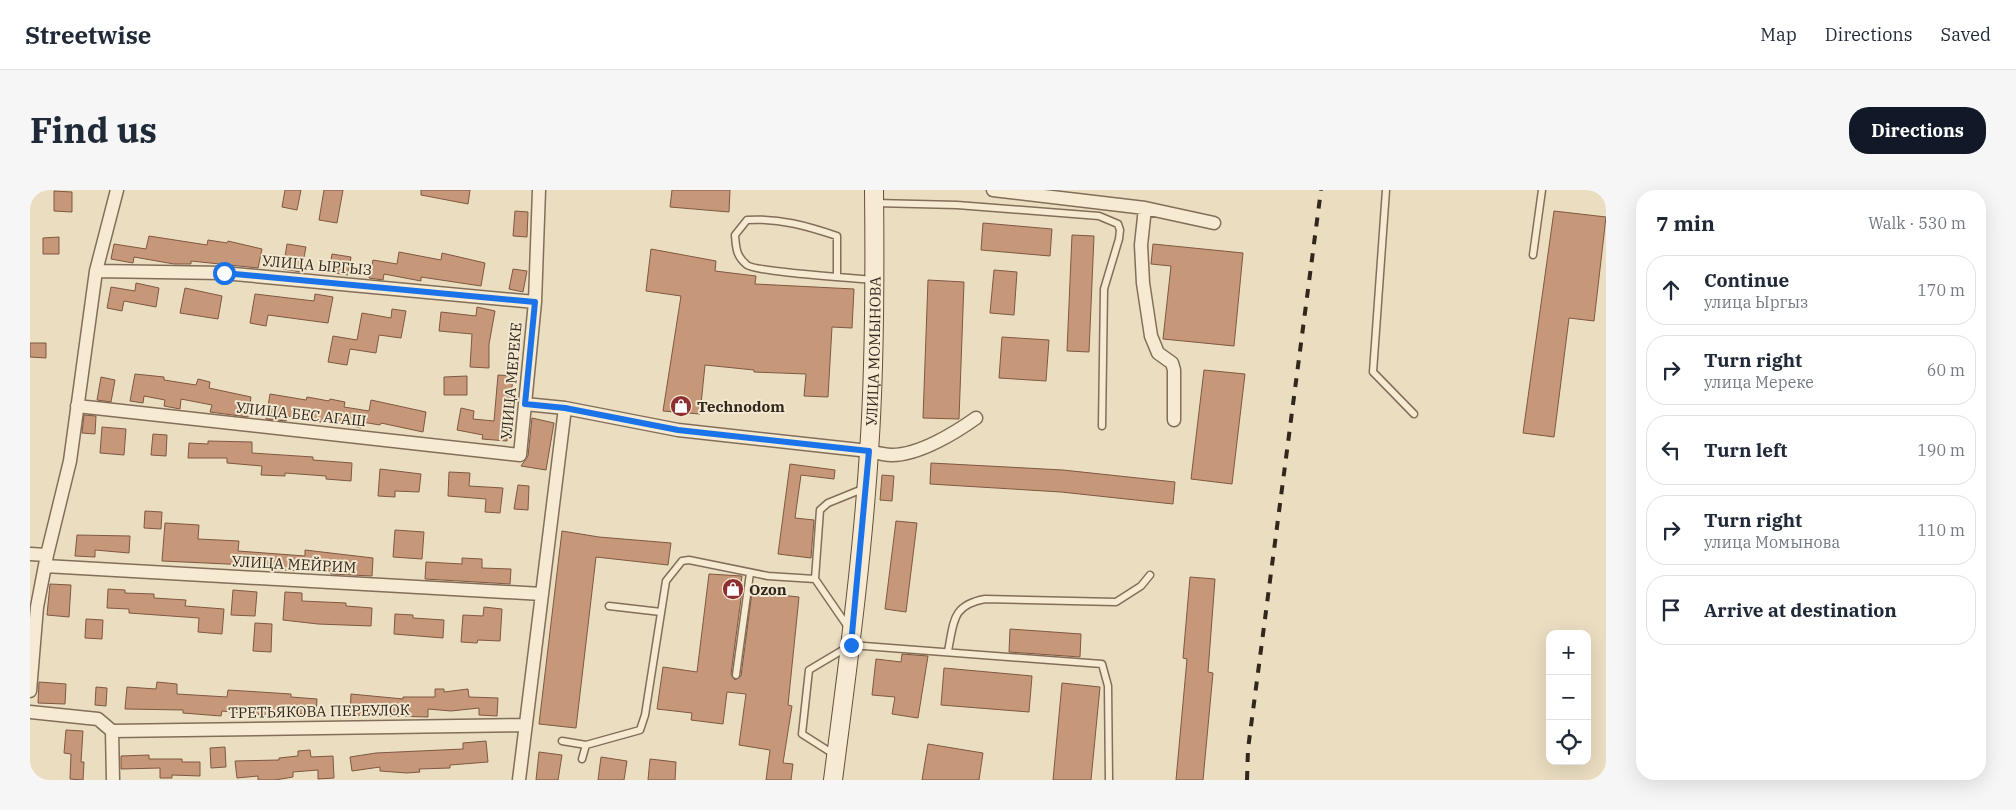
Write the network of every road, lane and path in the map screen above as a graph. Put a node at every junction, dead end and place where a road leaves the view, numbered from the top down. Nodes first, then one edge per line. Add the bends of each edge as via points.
1 (117, 190) edge
2 (539, 190) edge
3 (993, 190) edge
4 (1386, 190) edge
5 (1542, 190) edge
6 (874, 196) edge
7 (1145, 208) junction
8 (1214, 223) dead end
9 (1533, 255) dead end
10 (96, 271) junction
11 (837, 276) junction
12 (874, 280) junction
13 (535, 302) junction
14 (525, 404) junction
15 (77, 406) junction
16 (565, 408) junction
17 (1414, 414) dead end
18 (976, 418) dead end
19 (1174, 420) dead end
20 (1102, 426) dead end
21 (869, 451) junction
22 (520, 455) joint
23 (866, 487) junction
24 (30, 554) edge
25 (46, 561) junction
26 (750, 573) junction
27 (1150, 575) dead end
28 (815, 579) junction
29 (542, 594) junction
30 (609, 606) dead end
31 (661, 612) junction
32 (852, 639) junction
33 (948, 651) junction
34 (736, 675) dead end
35 (30, 691) edge
36 (30, 712) edge
37 (526, 724) junction
38 (112, 731) junction
39 (562, 741) dead end
40 (586, 745) junction
41 (836, 756) junction
42 (582, 759) dead end
43 (113, 780) edge
44 (519, 780) edge
45 (833, 780) edge
46 (1109, 780) edge

1 - 10 street
2 - 13 street, УЛИЦА МЕРЕКЕ
3 - 7 street
4 - 17 lane via 1373,372
5 - 9 lane
6 - 12 main road, УЛИЦА МОМЫНОВА
6 - 20 lane via 1099,216 1118,224 1119,239 1104,289
7 - 8 street
7 - 19 street via 1141,244 1143,282 1151,336 1158,353 1172,363 1174,370
10 - 13 street, УЛИЦА ЫРГЫЗ via 224,273
10 - 15 street
11 - 11 lane via 749,267 737,254 735,235 747,220 768,218 837,236
11 - 12 lane
12 - 21 main road, УЛИЦА МОМЫНОВА
13 - 14 street, УЛИЦА МЕРЕКЕ
14 - 16 street
14 - 22 street, УЛИЦА МЕРЕКЕ
15 - 22 street, УЛИЦА БЕС АГАШ
15 - 25 street via 70,461
16 - 21 street via 678,430
16 - 29 street
18 - 21 street via 960,430 908,454 891,456
21 - 23 main road, УЛИЦА МОМЫНОВА
23 - 28 lane via 828,503 820,510
23 - 32 main road, УЛИЦА МОМЫНОВА
24 - 25 street, УЛИЦА МЕЙРИМ
25 - 29 street, УЛИЦА МЕЙРИМ
25 - 35 street via 37,607
26 - 28 lane
26 - 31 lane via 682,561 666,581
26 - 34 lane
27 - 33 lane via 1116,602 985,599 969,602 959,610
28 - 32 lane
29 - 37 street
30 - 31 lane
31 - 40 lane via 640,730
32 - 33 lane
32 - 41 main road, УЛИЦА МОМЫНОВА
32 - 41 lane via 809,670 802,734
33 - 46 lane via 1102,664 1108,686
36 - 38 street via 98,719
37 - 38 street, ТРЕТЬЯКОВА ПЕРЕУЛОК
37 - 44 street
38 - 43 street
39 - 40 lane
40 - 42 lane
41 - 45 main road, УЛИЦА МОМЫНОВА

